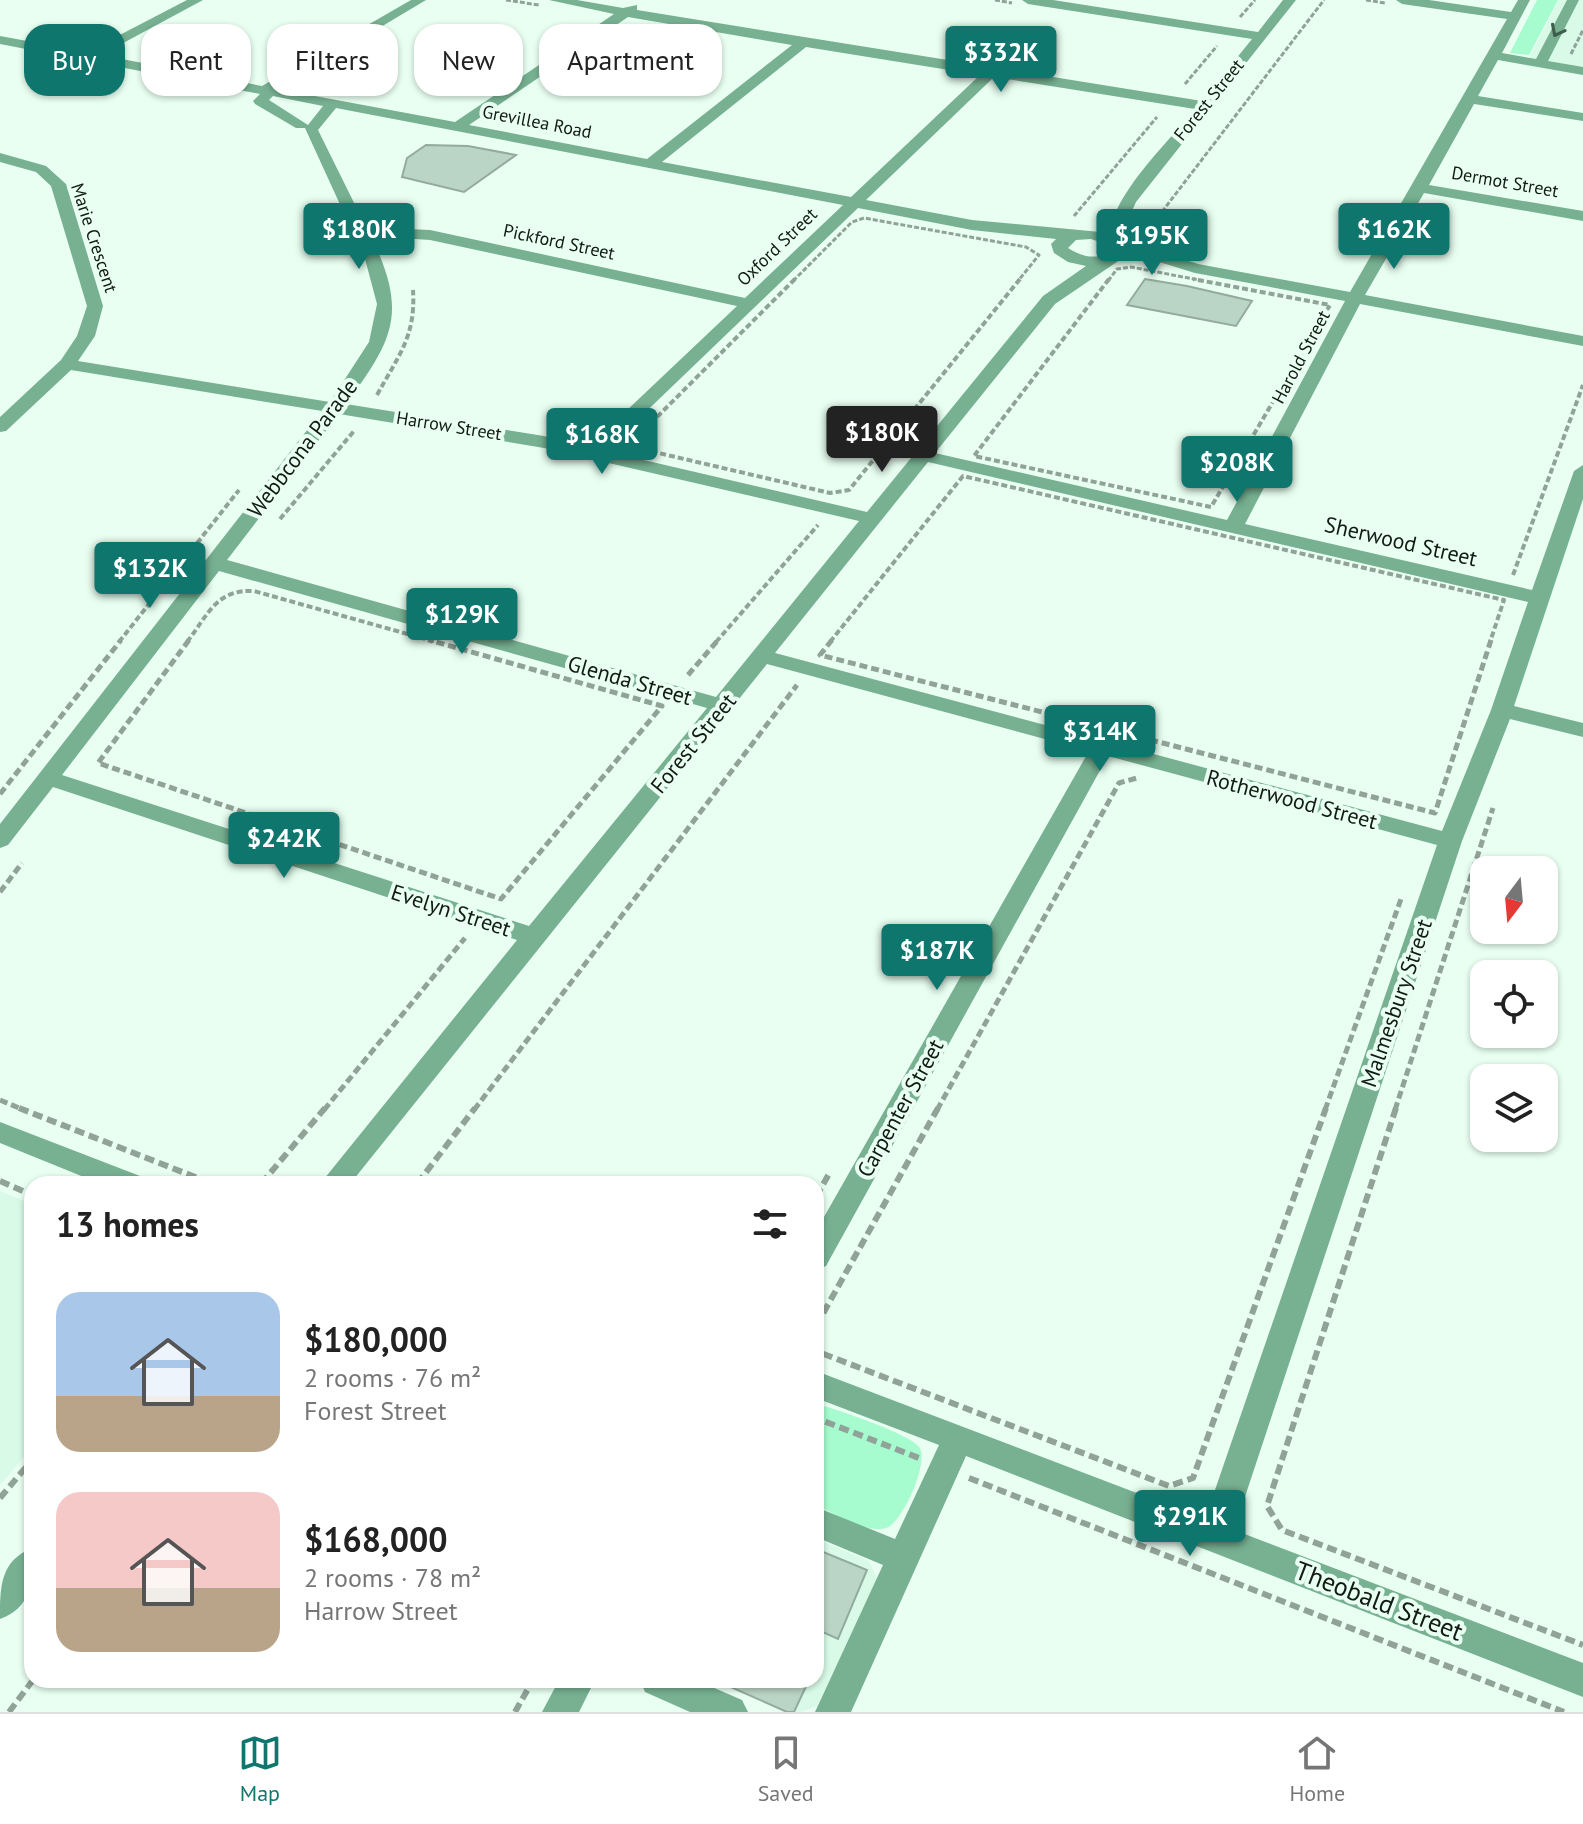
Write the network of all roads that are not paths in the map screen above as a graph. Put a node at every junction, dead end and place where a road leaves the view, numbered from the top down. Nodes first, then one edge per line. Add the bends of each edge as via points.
1 (197, 0) edge
2 (420, 0) edge
3 (555, 0) edge
4 (644, 0) edge
5 (1028, 0) edge
6 (1290, 0) edge
7 (1402, 0) edge
8 (1524, 0) edge
9 (1573, 0) edge
10 (1061, 2) edge
11 (625, 12) junction
12 (1515, 16) junction
13 (380, 24) edge
14 (1261, 36) junction
15 (125, 38) edge
16 (0, 40) edge
17 (803, 43) junction
18 (24, 45) edge
19 (1493, 55) junction
20 (1541, 62) junction
21 (125, 64) edge
22 (1583, 71) edge
23 (990, 73) junction
24 (267, 91) edge
25 (267, 93) edge
26 (296, 96) edge
27 (1469, 99) junction
28 (333, 103) junction
29 (350, 106) junction
30 (1205, 106) junction
31 (1583, 117) edge
32 (301, 125) dead end
33 (457, 127) junction
34 (315, 139) junction
35 (0, 157) edge
36 (650, 164) junction
37 (1420, 188) junction
38 (1129, 201) junction
39 (852, 203) junction
40 (1583, 216) edge
41 (360, 231) junction
42 (1074, 235) junction
43 (1044, 239) junction
44 (1126, 243) junction
45 (1062, 252) junction
46 (1106, 260) junction
47 (1195, 268) junction
48 (1355, 298) junction
49 (1049, 300) junction
50 (747, 303) junction
51 (1583, 341) edge
52 (67, 364) junction
53 (335, 407) junction
54 (0, 427) edge
55 (593, 452) junction
56 (924, 456) junction
57 (1583, 471) edge
58 (874, 519) junction
59 (1234, 526) junction
60 (214, 563) junction
61 (1540, 598) junction
62 (763, 656) junction
63 (723, 706) junction
64 (1502, 710) junction
65 (1583, 730) edge
66 (1101, 749) junction
67 (48, 778) junction
68 (0, 840) edge
69 (1450, 841) junction
70 (535, 937) junction
71 (0, 1132) edge
72 (110, 1176) edge
73 (341, 1176) edge
74 (824, 1244) edge
75 (824, 1388) edge
76 (951, 1453) junction
77 (824, 1525) edge
78 (1215, 1538) junction
79 (903, 1558) junction
80 (24, 1573) edge
81 (0, 1603) edge
82 (1583, 1680) edge
83 (574, 1688) edge
84 (675, 1688) edge
85 (560, 1712) edge
86 (730, 1712) edge
87 (833, 1712) edge

1 - 15 street
2 - 13 street
3 - 11 street
4 - 11 street
5 - 10 street
6 - 14 street, Forest Street
7 - 12 street
8 - 12 street, Harold Street
9 -> 20 street
10 - 14 street
11 - 17 street
11 - 33 street
12 - 19 street, Harold Street
14 - 30 street, Forest Street
16 - 18 street, Grevillea Road
17 - 23 street
17 - 36 street
19 - 20 street
19 - 27 street, Harold Street
20 - 22 street
21 - 24 street, Grevillea Road
23 - 30 street
23 - 39 street, Oxford Street
25 - 32 street via 260,101
26 - 28 street, Grevillea Road
27 - 31 street
27 - 37 street, Harold Street
28 - 29 street, Grevillea Road
28 - 34 street via 311,127
29 - 33 street, Grevillea Road
29 - 34 street
30 - 38 street, Forest Street
33 - 36 street, Grevillea Road
34 - 41 street, Webbcona Parade
35 - 52 street, Marie Crescent via 41,169 58,184 65,202 95,306 86,336
36 - 39 street, Grevillea Road
37 - 40 street, Dermot Street
37 - 48 street, Harold Street
38 - 42 street, Forest Street
38 - 44 street, Forest Street via 1119,222
39 - 43 street, Grevillea Road
39 - 50 street, Oxford Street
41 - 50 street, Pickford Street via 430,235
41 - 53 street, Webbcona Parade via 381,273 385,318 363,369
42 - 43 street, Grevillea Road
42 - 44 street, Grevillea Road via 1101,235
42 - 45 street via 1061,242
43 - 45 street, Grevillea Road
44 - 46 street via 1122,252
44 - 47 street, Grevillea Road
45 - 46 street, Grevillea Road via 1083,261
45 - 49 street via 1061,272
46 - 47 street, Grevillea Road
46 - 49 street
47 - 48 street, Grevillea Road
48 - 51 street, Grevillea Road
48 - 59 street, Harold Street
49 - 56 street, Forest Street
50 - 55 street, Oxford Street
52 - 53 street, Harrow Street
52 - 54 street, Marie Crescent
53 - 55 street, Harrow Street
53 - 60 street, Webbcona Parade
55 - 58 street, Harrow Street
56 - 58 street, Forest Street
56 - 59 street, Sherwood Street
57 - 61 street, Malmesbury Street
58 - 62 street, Forest Street
59 - 61 street, Sherwood Street
60 - 63 street, Glenda Street
60 - 67 street, Webbcona Parade
61 - 64 street, Malmesbury Street
62 - 63 street, Forest Street
62 - 66 street, Rotherwood Street
63 - 70 street, Forest Street
64 - 65 street
64 - 69 street, Malmesbury Street
66 - 69 street, Rotherwood Street
66 - 74 street, Carpenter Street
67 - 68 street, Webbcona Parade
67 - 70 street, Evelyn Street
69 - 78 street, Malmesbury Street
70 - 73 street, Forest Street
71 - 72 street
75 - 76 street, Theobald Street
76 - 78 street, Theobald Street
76 - 79 street
77 - 79 street
78 - 82 street, Theobald Street
79 - 87 street
80 - 81 street
83 - 85 street
84 - 86 street

